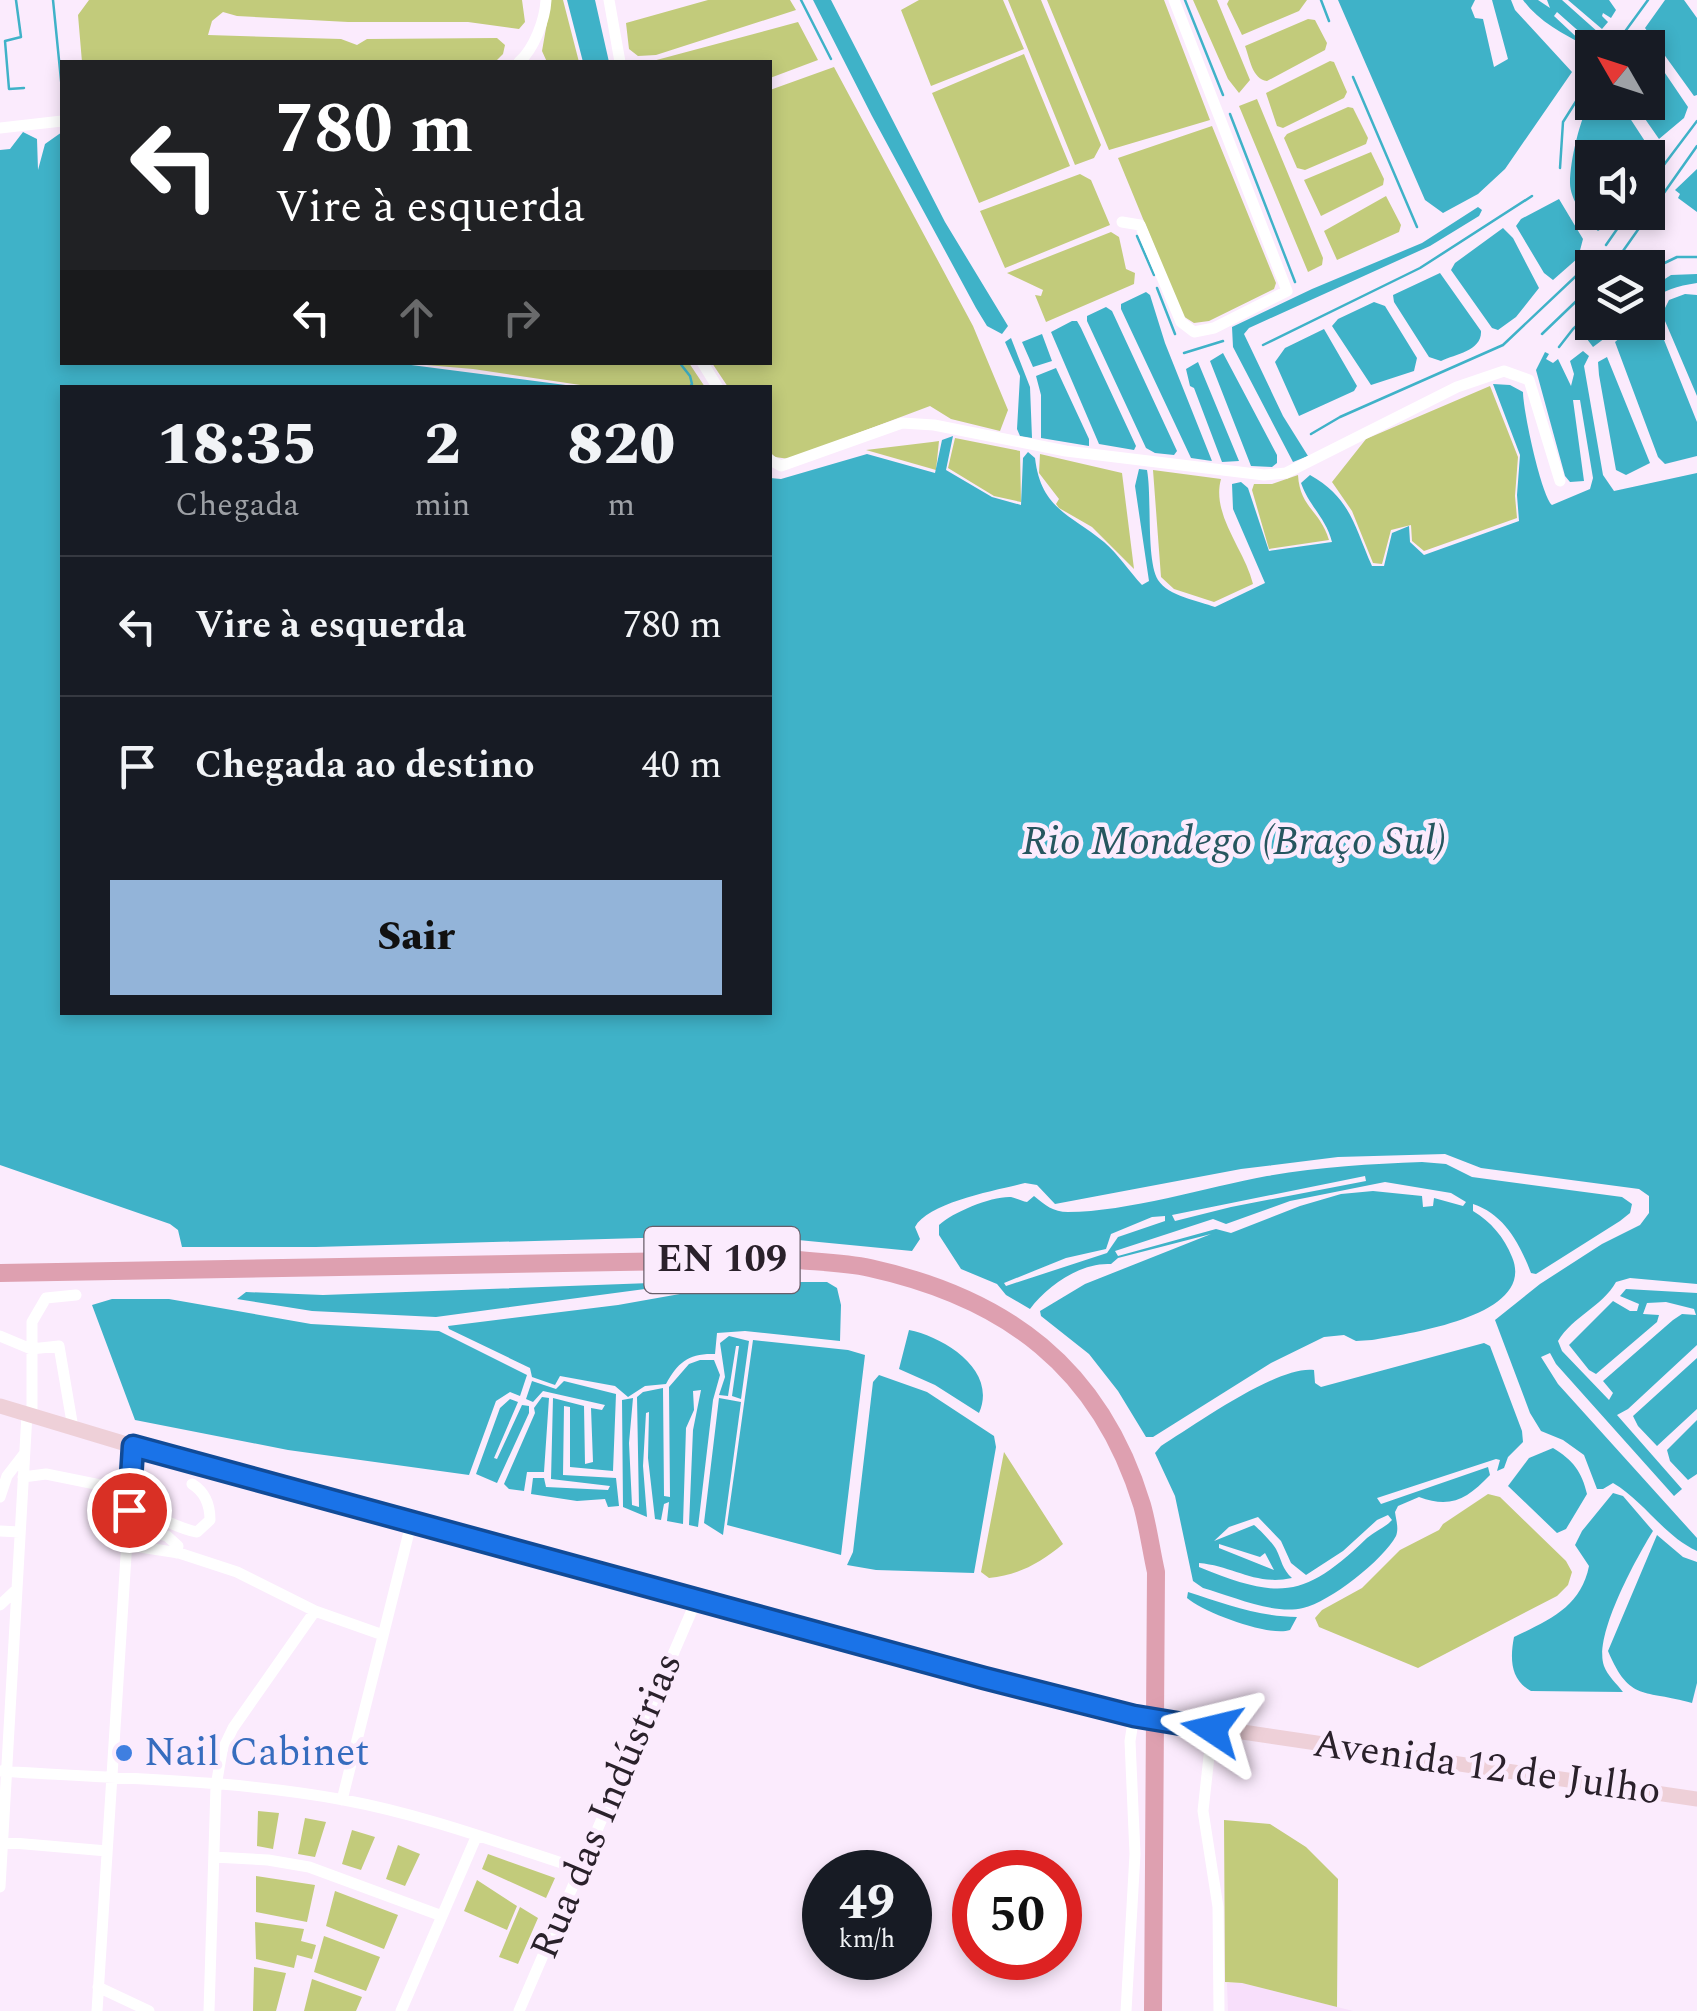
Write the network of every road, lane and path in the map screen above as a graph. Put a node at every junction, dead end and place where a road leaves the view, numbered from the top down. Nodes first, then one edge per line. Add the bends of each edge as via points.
1 (546, 0) edge
2 (609, 0) edge
3 (1174, 0) edge
4 (522, 60) edge
5 (620, 60) edge
6 (60, 122) edge
7 (0, 128) edge
8 (1122, 222) dead end
9 (772, 461) edge
10 (1560, 481) dead end
11 (0, 1273) edge
12 (76, 1296) dead end
13 (0, 1336) edge
14 (31, 1349) junction
15 (0, 1406) edge
16 (29, 1414) junction
17 (73, 1428) junction
18 (133, 1446) junction
19 (24, 1453) junction
20 (23, 1477) junction
21 (192, 1484) dead end
22 (130, 1491) junction
23 (0, 1497) edge
24 (129, 1510) junction
25 (412, 1520) junction
26 (128, 1526) junction
27 (0, 1532) edge
28 (20, 1532) junction
29 (127, 1545) junction
30 (177, 1552) junction
31 (16, 1590) junction
32 (696, 1601) junction
33 (0, 1605) edge
34 (314, 1611) junction
35 (383, 1635) junction
36 (1134, 1716) junction
37 (1212, 1729) junction
38 (3, 1771) edge
39 (112, 1779) junction
40 (216, 1786) junction
41 (1697, 1799) edge
42 (342, 1800) junction
43 (477, 1836) junction
44 (2, 1842) edge
45 (107, 1852) junction
46 (214, 1857) junction
47 (580, 1868) junction
48 (0, 1886) edge
49 (442, 1916) junction
50 (98, 1987) junction
51 (96, 2011) edge
52 (149, 2011) edge
53 (208, 2011) edge
54 (401, 2011) edge
55 (519, 2011) edge
56 (1126, 2011) edge
57 (1153, 2011) edge
58 (1219, 2011) edge

1 - 4 street
2 - 5 street
3 - 8 street via 1286,291 1194,332 1180,322 1140,225
6 - 7 street
9 - 10 street via 780,466 902,423 1066,451 1286,473 1457,387 1504,372 1529,380
11 - 57 main road, EN 109 via 787,1259 866,1267 926,1282 1026,1331 1109,1427 1142,1504 1156,1572
12 - 14 street via 46,1298 32,1322
13 - 14 street
14 - 16 street
14 - 17 street via 59,1346
15 - 16 main road, Avenida 12 de Julho
16 - 17 main road, Avenida 12 de Julho
16 - 19 street
17 - 18 main road, Avenida 12 de Julho
18 - 22 street
18 - 25 main road, Avenida 12 de Julho
19 - 20 street
19 - 23 street
20 - 22 street via 46,1474
20 - 28 street
21 - 24 street via 206,1498 210,1516 197,1532
22 - 24 street
24 - 26 street
25 - 32 main road, Avenida 12 de Julho
25 - 35 street
26 - 29 street
26 - 30 street via 172,1538
27 - 28 street
28 - 31 street
29 - 30 street
29 - 39 street
30 - 34 street via 237,1572
31 - 33 street
31 - 38 street
32 - 36 main road, Avenida 12 de Julho
32 - 47 street, Rua das Indústrias
34 - 35 street
34 - 40 street via 233,1728
35 - 42 street
36 - 37 main road, Avenida 12 de Julho
36 - 56 street
37 - 41 main road, Avenida 12 de Julho
37 - 58 street via 1203,1811 1218,1907
38 - 39 street
38 - 44 street
39 - 40 street
39 - 45 street
40 - 42 street
40 - 46 street
42 - 43 street
43 - 47 street
43 - 49 street
44 - 45 street
44 - 48 street
45 - 50 street
46 - 49 street via 309,1867
46 - 53 street
47 - 55 street, Rua das Indústrias
49 - 54 street
50 - 51 street
50 - 52 street

